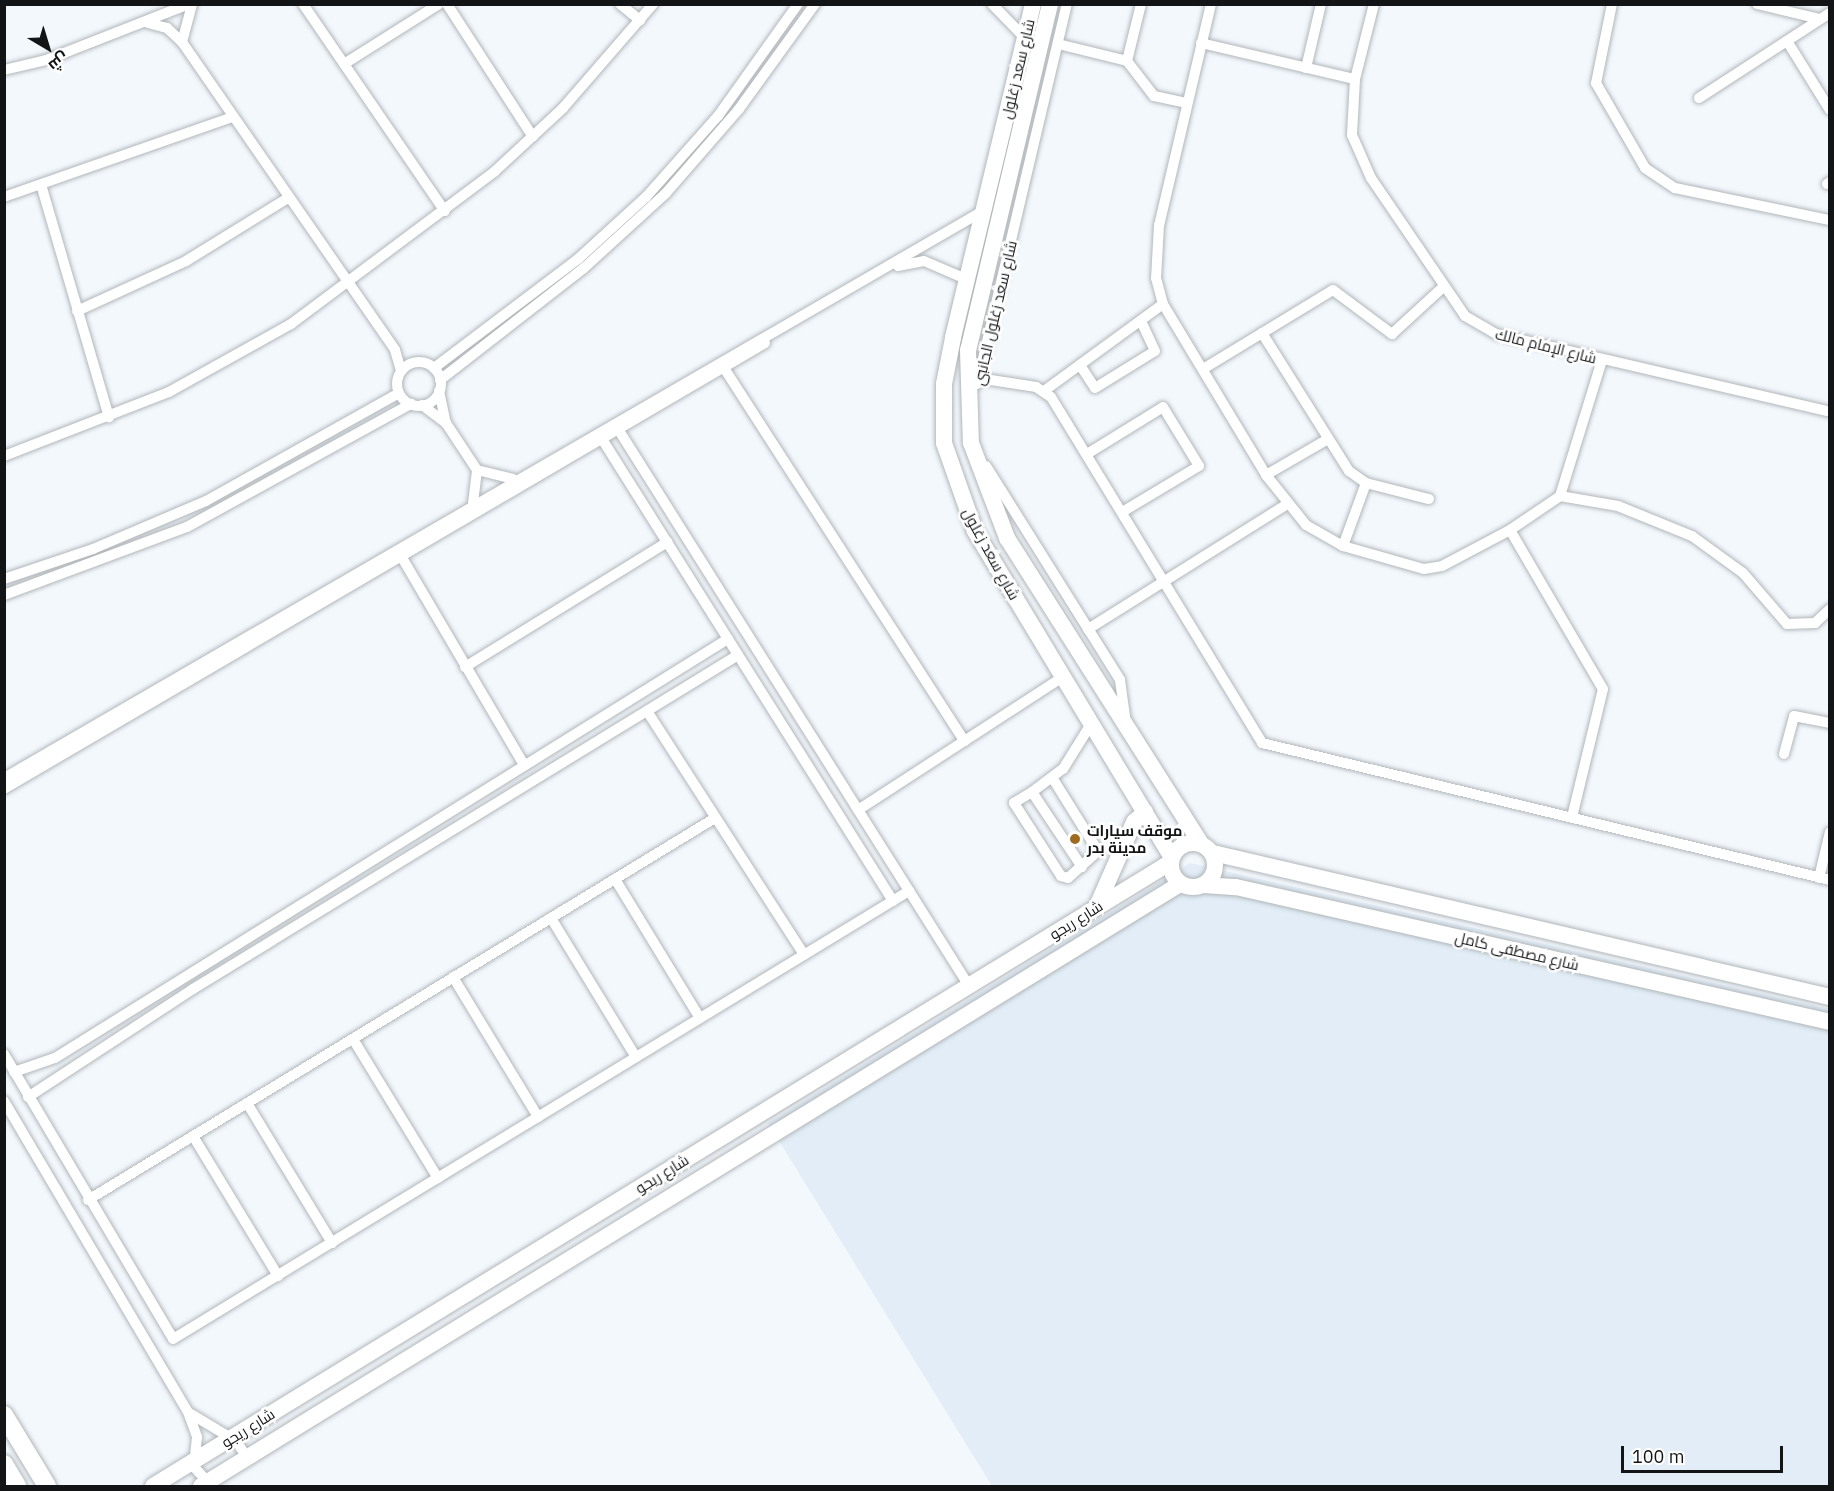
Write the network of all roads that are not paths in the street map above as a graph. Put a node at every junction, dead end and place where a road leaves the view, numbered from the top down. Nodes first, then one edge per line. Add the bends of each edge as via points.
1 (190, 4) edge
2 (303, 4) edge
3 (439, 4) edge
4 (447, 4) edge
5 (621, 4) edge
6 (653, 4) edge
7 (798, 4) edge
8 (815, 4) edge
9 (992, 4) edge
10 (1033, 4) edge
11 (1050, 4) edge
12 (1067, 4) edge
13 (1141, 4) edge
14 (1211, 4) edge
15 (1321, 4) edge
16 (1374, 4) edge
17 (1612, 4) edge
18 (1757, 4) edge
19 (1830, 13) edge
20 (1820, 19) junction
21 (640, 20) junction
22 (147, 23) junction
23 (1024, 37) junction
24 (1787, 41) junction
25 (182, 42) junction
26 (1058, 44) junction
27 (1201, 44) junction
28 (1127, 62) junction
29 (344, 64) junction
30 (1306, 68) junction
31 (4, 70) edge
32 (1355, 79) junction
33 (1699, 98) dead end
34 (1187, 103) junction
35 (1830, 110) edge
36 (230, 118) junction
37 (1013, 123) junction
38 (532, 137) junction
39 (42, 188) junction
40 (4, 197) edge
41 (288, 198) junction
42 (446, 211) junction
43 (983, 211) junction
44 (1830, 220) edge
45 (966, 279) junction
46 (348, 284) junction
47 (1442, 288) junction
48 (1163, 304) junction
49 (77, 311) junction
50 (1141, 321) junction
51 (1262, 333) junction
52 (395, 350) junction
53 (1602, 360) junction
54 (416, 362) junction
55 (1080, 365) junction
56 (434, 368) junction
57 (724, 368) junction
58 (1203, 369) junction
59 (401, 372) junction
60 (978, 378) junction
61 (440, 385) junction
62 (1044, 391) junction
63 (399, 393) junction
64 (417, 405) junction
65 (1830, 412) edge
66 (109, 417) junction
67 (446, 423) junction
68 (618, 429) junction
69 (602, 439) junction
70 (1328, 439) junction
71 (1087, 454) junction
72 (4, 456) edge
73 (477, 470) junction
74 (1266, 475) junction
75 (513, 479) junction
76 (1366, 483) junction
77 (1560, 496) junction
78 (1428, 499) dead end
79 (473, 503) junction
80 (1287, 504) junction
81 (1122, 512) junction
82 (1510, 530) junction
83 (667, 542) junction
84 (1343, 546) junction
85 (401, 556) junction
86 (4, 579) edge
87 (1164, 580) junction
88 (4, 595) edge
89 (1830, 609) edge
90 (1088, 628) junction
91 (728, 639) junction
92 (738, 655) junction
93 (465, 667) junction
94 (1063, 678) junction
95 (656, 684) junction
96 (666, 699) junction
97 (647, 711) junction
98 (1830, 723) edge
99 (1091, 724) junction
100 (1126, 730) junction
101 (964, 741) junction
102 (818, 747) junction
103 (1784, 754) dead end
104 (802, 757) junction
105 (39, 763) junction
106 (524, 765) junction
107 (4, 778) edge
108 (1053, 779) junction
109 (4, 789) edge
110 (1032, 792) junction
111 (858, 810) junction
112 (1145, 812) junction
113 (1572, 817) junction
114 (715, 818) junction
115 (1830, 832) edge
116 (1207, 849) junction
117 (1172, 859) junction
118 (1252, 866) junction
119 (1082, 867) junction
120 (615, 879) junction
121 (1824, 879) edge
122 (1180, 884) junction
123 (1204, 885) junction
124 (1131, 886) junction
125 (1244, 888) junction
126 (909, 891) junction
127 (893, 901) junction
128 (1144, 906) junction
129 (1097, 907) junction
130 (551, 918) junction
131 (265, 927) junction
132 (274, 939) junction
133 (804, 955) junction
134 (453, 977) junction
135 (969, 986) junction
136 (1830, 997) edge
137 (700, 1018) junction
138 (1830, 1022) edge
139 (353, 1039) junction
140 (4, 1054) edge
141 (636, 1057) junction
142 (14, 1071) junction
143 (28, 1097) junction
144 (4, 1101) edge
145 (247, 1103) junction
146 (538, 1117) junction
147 (730, 1133) junction
148 (193, 1136) junction
149 (742, 1154) junction
150 (438, 1178) junction
151 (88, 1200) junction
152 (332, 1243) junction
153 (278, 1276) junction
154 (188, 1412) junction
155 (4, 1415) edge
156 (231, 1438) junction
157 (248, 1459) junction
158 (193, 1462) junction
159 (4, 1464) edge
160 (205, 1484) edge
161 (17, 1486) edge
162 (47, 1486) edge
163 (153, 1486) edge

1 - 22 street
1 - 25 street
2 - 29 street
3 - 29 street
4 - 38 street
5 - 21 street
6 - 21 street
7 - 56 street via 718,116 635,207 578,259
8 - 61 street via 739,109 666,193 584,268
9 - 23 street
10 - 23 main road, شارع سعد زغلول
11 - 37 main road, شارع سعد زغلول
12 - 26 street, شارع سعد زغلول الجانبى
13 - 28 street
14 - 27 street
15 - 30 street
16 - 32 street, شارع الإمام مالك
17 - 44 street via 1596,83 1645,168 1675,188
18 - 20 street
19 - 20 street
20 - 24 street
21 - 38 street
22 - 25 street via 167,28
22 - 31 street
23 - 37 main road, شارع سعد زغلول
24 - 33 street
24 - 35 street
25 - 36 street
26 - 28 street
26 - 60 street, شارع سعد زغلول الجانبى
27 - 30 street
27 - 34 street
28 - 34 street via 1154,96
29 - 42 street
30 - 32 street
32 - 47 street, شارع الإمام مالك via 1349,120 1357,150
34 - 48 street via 1155,252
36 - 39 street
36 - 41 street
37 - 43 main road, شارع سعد زغلول
37 - 100 main road, شارع سعد زغلول via 968,350 971,443 1007,538
38 - 42 street
39 - 40 street
39 - 49 street
41 - 46 street
41 - 49 street via 186,261
42 - 46 street
43 - 45 main road, شارع سعد زغلول
43 - 75 street
45 - 57 street via 936,263 900,264
45 - 94 main road, شارع سعد زغلول via 944,384 944,443 975,531
46 - 52 street
46 - 66 street via 231,360
47 - 51 street via 1392,334 1336,290
47 - 53 street, شارع الإمام مالك via 1485,330
48 - 50 street
48 - 58 street
49 - 66 street
50 - 55 street
50 - 55 street via 1155,351 1095,388
51 - 58 street
51 - 70 street
52 - 54 street
52 - 59 street
53 - 65 street, شارع الإمام مالك
53 - 77 street
54 - 56 street
54 - 59 street
55 - 62 street
56 - 61 street
57 - 68 street
57 - 101 street
58 - 74 street
59 - 63 street
60 - 62 street
60 - 90 street, شارع سعد زغلول الجانبى via 974,416 985,462
61 - 64 street
61 - 67 street
62 - 71 street
63 - 64 street
63 - 86 street via 206,501 93,549
64 - 67 street
64 - 88 street via 187,527
66 - 72 street
67 - 73 street
68 - 69 street
68 - 102 street
69 - 83 street
69 - 85 street
70 - 74 street
70 - 76 street via 1349,471
71 - 81 street
71 - 81 street via 1163,407 1199,466
73 - 75 street
73 - 79 street
74 - 80 street
75 - 79 street
76 - 78 street
76 - 84 street
77 - 82 street
77 - 89 street via 1618,506 1692,536 1743,573 1787,624 1815,623
79 - 105 street
80 - 84 street via 1306,525
80 - 87 street
81 - 87 street
82 - 84 street via 1433,569 1413,569
82 - 113 street via 1603,689
83 - 91 street
83 - 93 street
85 - 93 street
85 - 105 street
87 - 90 street
87 - 113 street via 1250,730 1265,746
90 - 100 street, شارع سعد زغلول الجانبى via 1123,688
91 - 92 street
91 - 95 street
92 - 96 street
92 - 104 street
93 - 106 street
94 - 99 main road, شارع سعد زغلول
94 - 101 street
95 - 96 street
95 - 106 street
96 - 97 street
97 - 114 street
97 - 132 street
98 - 103 street via 1794,716
99 - 108 street
99 - 112 main road, شارع سعد زغلول
100 - 116 main road, شارع سعد زغلول
101 - 111 street
102 - 104 street
102 - 111 street
104 - 127 street
105 - 107 street
105 - 109 street
106 - 131 street
108 - 110 street
108 - 119 street via 1098,851
110 - 119 street
110 - 119 street via 1014,803 1061,876
111 - 126 street
112 - 117 main road, شارع سعد زغلول
112 - 129 main road via 1134,822
113 - 121 street
114 - 120 street
114 - 133 street
115 - 121 street
116 - 117 main road via 1184,845
116 - 118 main road, شارع مصطفى كامل
116 - 123 main road via 1216,867
117 - 122 main road
117 - 124 main road, شارع ريجو
118 - 125 main road
118 - 136 main road, شارع مصطفى كامل
120 - 130 street
120 - 137 street
122 - 123 main road
122 - 128 main road, شارع ريجو
123 - 125 main road, شارع مصطفى كامل
124 - 128 main road
124 - 129 main road, شارع ريجو
125 - 138 main road, شارع مصطفى كامل
126 - 127 street
126 - 135 street
127 - 133 street
128 - 149 main road, شارع ريجو
129 - 135 main road, شارع ريجو
130 - 134 street
130 - 141 street
131 - 132 street
131 - 142 street via 55,1058
132 - 143 street
133 - 137 street
134 - 139 street
134 - 146 street
135 - 147 main road, شارع ريجو
137 - 141 street
139 - 145 street
139 - 150 street
140 - 142 street
141 - 146 street
142 - 143 street
143 - 151 street
144 - 154 street
145 - 148 street
145 - 152 street
146 - 150 street
147 - 149 main road
147 - 156 main road, شارع ريجو
148 - 151 street
148 - 153 street
149 - 157 main road, شارع ريجو
150 - 152 street
151 - 153 street via 173,1340
152 - 153 street
154 - 156 street
154 - 158 street via 196,1437
155 - 162 main road
156 - 157 street
156 - 158 main road, شارع ريجو
157 - 160 main road, شارع ريجو
158 - 160 street
158 - 163 main road, شارع ريجو
159 - 161 main road

